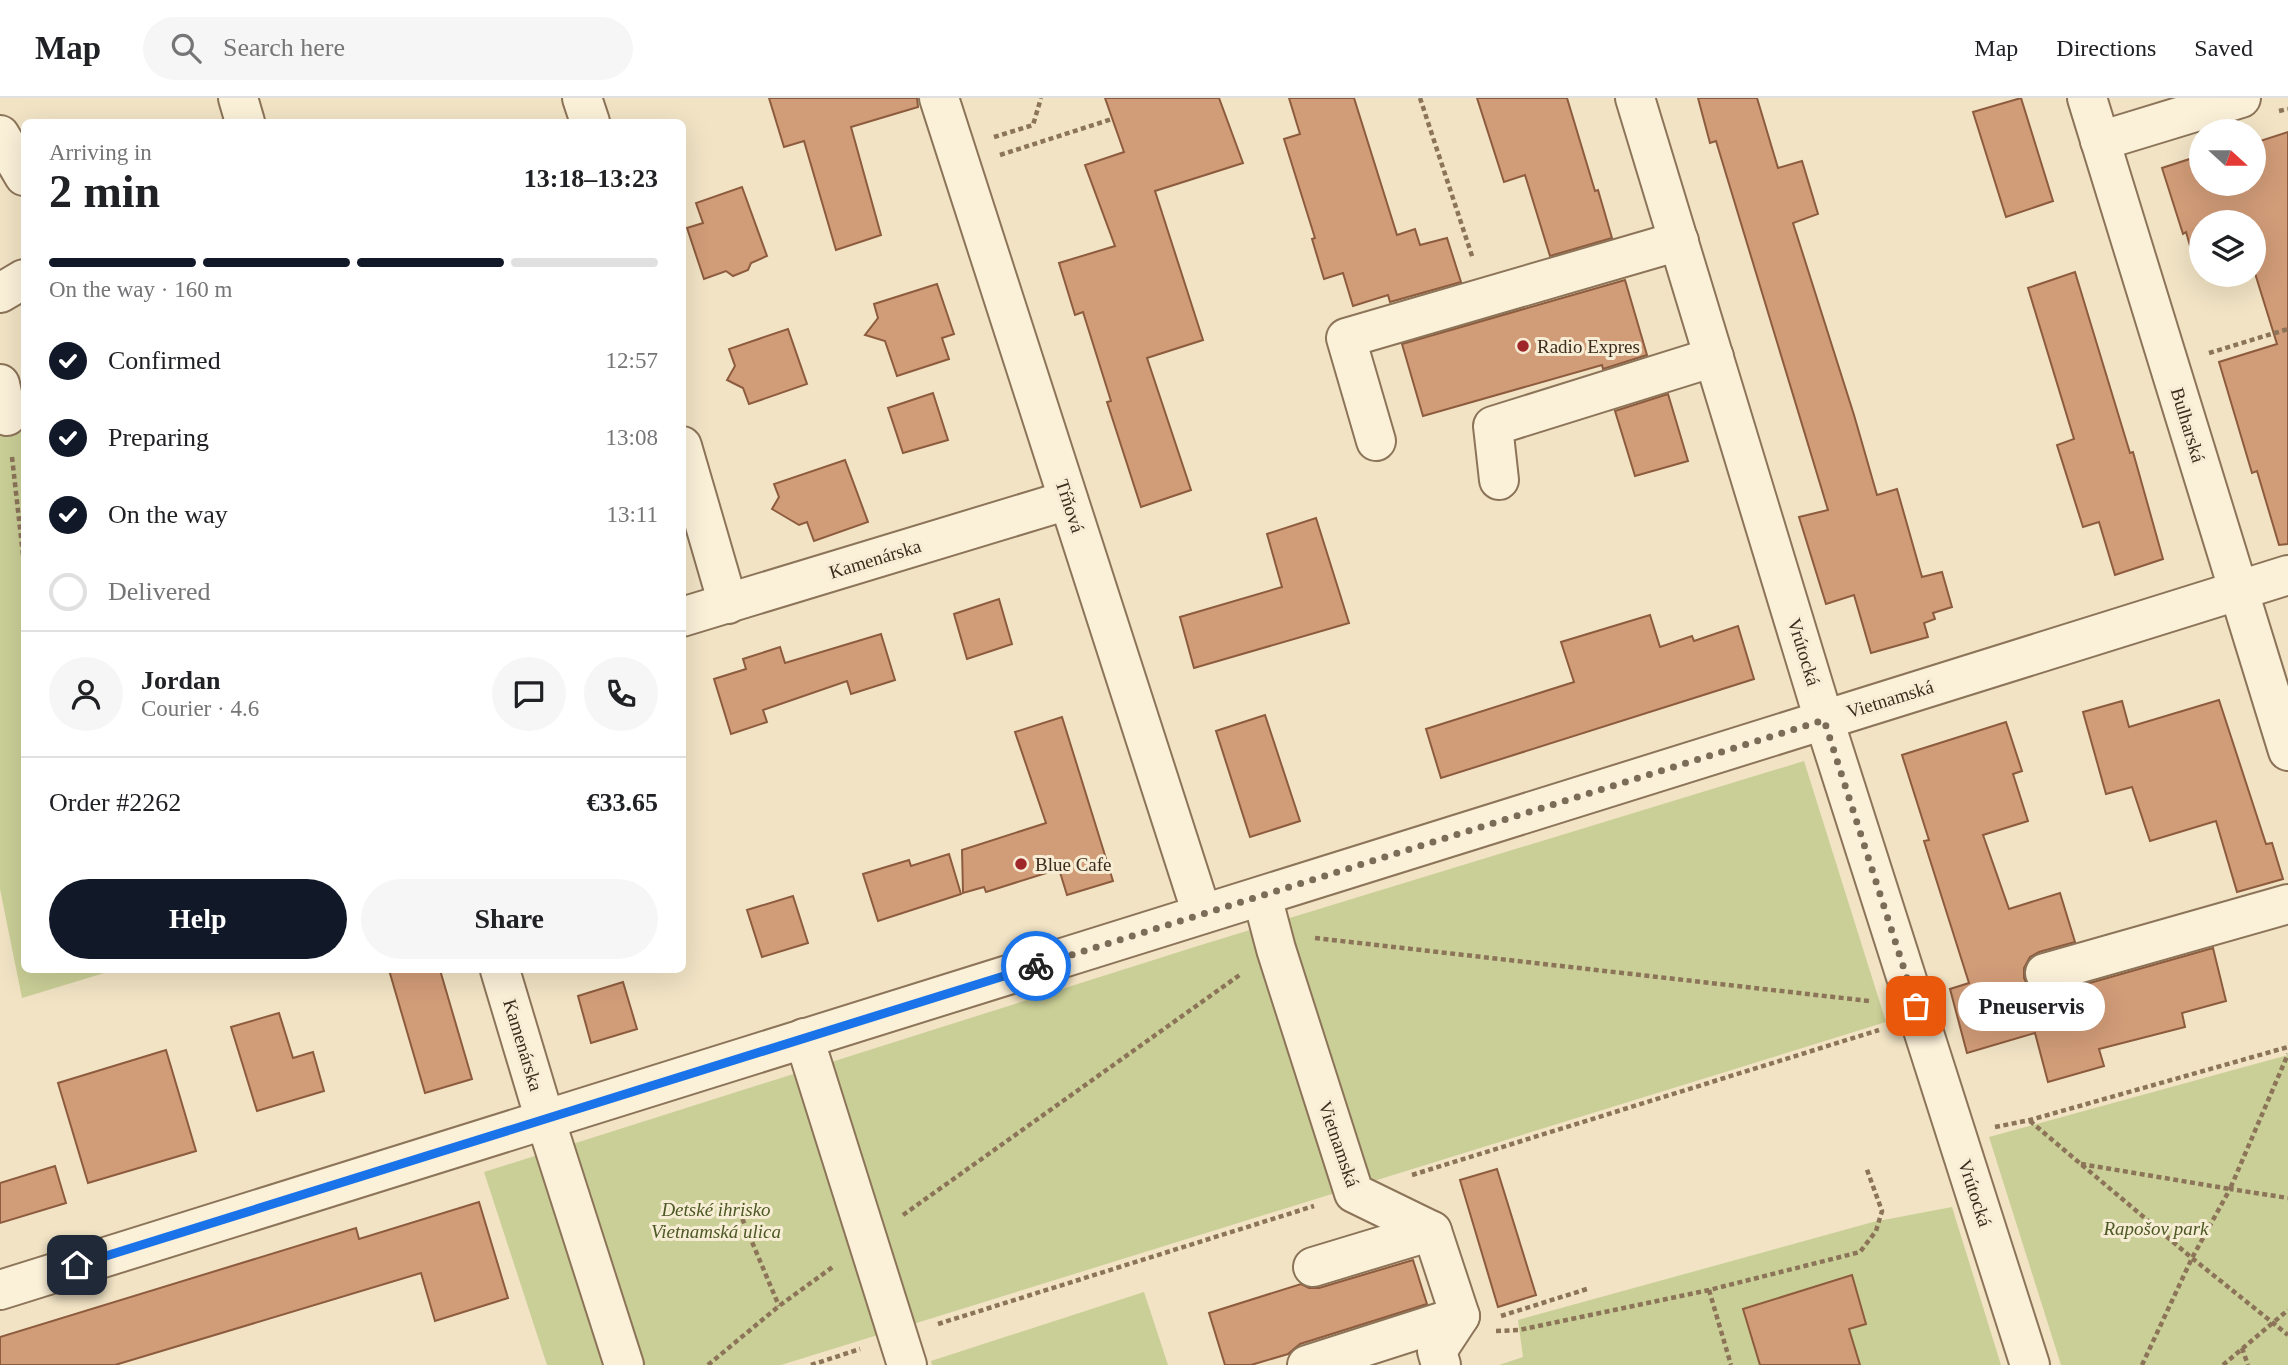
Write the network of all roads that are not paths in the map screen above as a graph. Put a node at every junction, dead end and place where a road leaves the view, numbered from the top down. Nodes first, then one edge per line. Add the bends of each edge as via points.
1 (238, 98) edge
2 (582, 98) edge
3 (939, 98) edge
4 (1635, 98) edge
5 (2087, 98) edge
6 (2241, 98) edge
7 (244, 119) edge
8 (589, 119) edge
9 (0, 135) edge
10 (2100, 141) junction
11 (21, 171) edge
12 (1679, 241) junction
13 (21, 281) edge
14 (0, 293) edge
15 (1714, 357) junction
16 (1376, 441) dead end
17 (686, 460) edge
18 (1499, 480) dead end
19 (1068, 500) junction
20 (2288, 575) edge
21 (2239, 590) junction
22 (728, 604) junction
23 (686, 616) edge
24 (1824, 720) junction
25 (2288, 751) edge
26 (1262, 896) junction
27 (2288, 904) edge
28 (1202, 914) junction
29 (501, 973) edge
30 (2045, 973) dead end
31 (804, 1038) junction
32 (546, 1119) junction
33 (1432, 1231) junction
34 (1313, 1267) dead end
35 (0, 1290) edge
36 (1460, 1316) junction
37 (624, 1365) edge
38 (907, 1365) edge
39 (1307, 1365) edge
40 (1441, 1365) edge
41 (2030, 1365) edge

1 - 7 street
2 - 8 street
3 - 19 street, Tŕňová
4 - 12 street, Vrútocká
5 - 10 street, Bulharská
6 - 10 street
9 - 11 street
10 - 21 street, Bulharská
12 - 15 street, Vrútocká
12 - 16 street via 1346,338
13 - 14 street
15 - 18 street via 1493,426
15 - 24 street, Vrútocká
17 - 22 street
19 - 22 street, Kamenárska
19 - 28 street, Tŕňová
20 - 21 street, Vietnamská
21 - 24 street, Vietnamská
21 - 25 street, Bulharská
22 - 23 street, Kamenárska
24 - 26 street, Vietnamská
24 - 41 street, Vrútocká
26 - 28 street, Vietnamská
26 - 33 street, Vietnamská via 1354,1193
27 - 30 street
28 - 31 street, Vietnamská
29 - 32 street, Kamenárska
31 - 32 street, Vietnamská
31 - 38 street
32 - 35 street, Vietnamská
32 - 37 street, Kamenárska
33 - 34 street
33 - 36 street
36 - 39 street
36 - 40 street via 1437,1351

